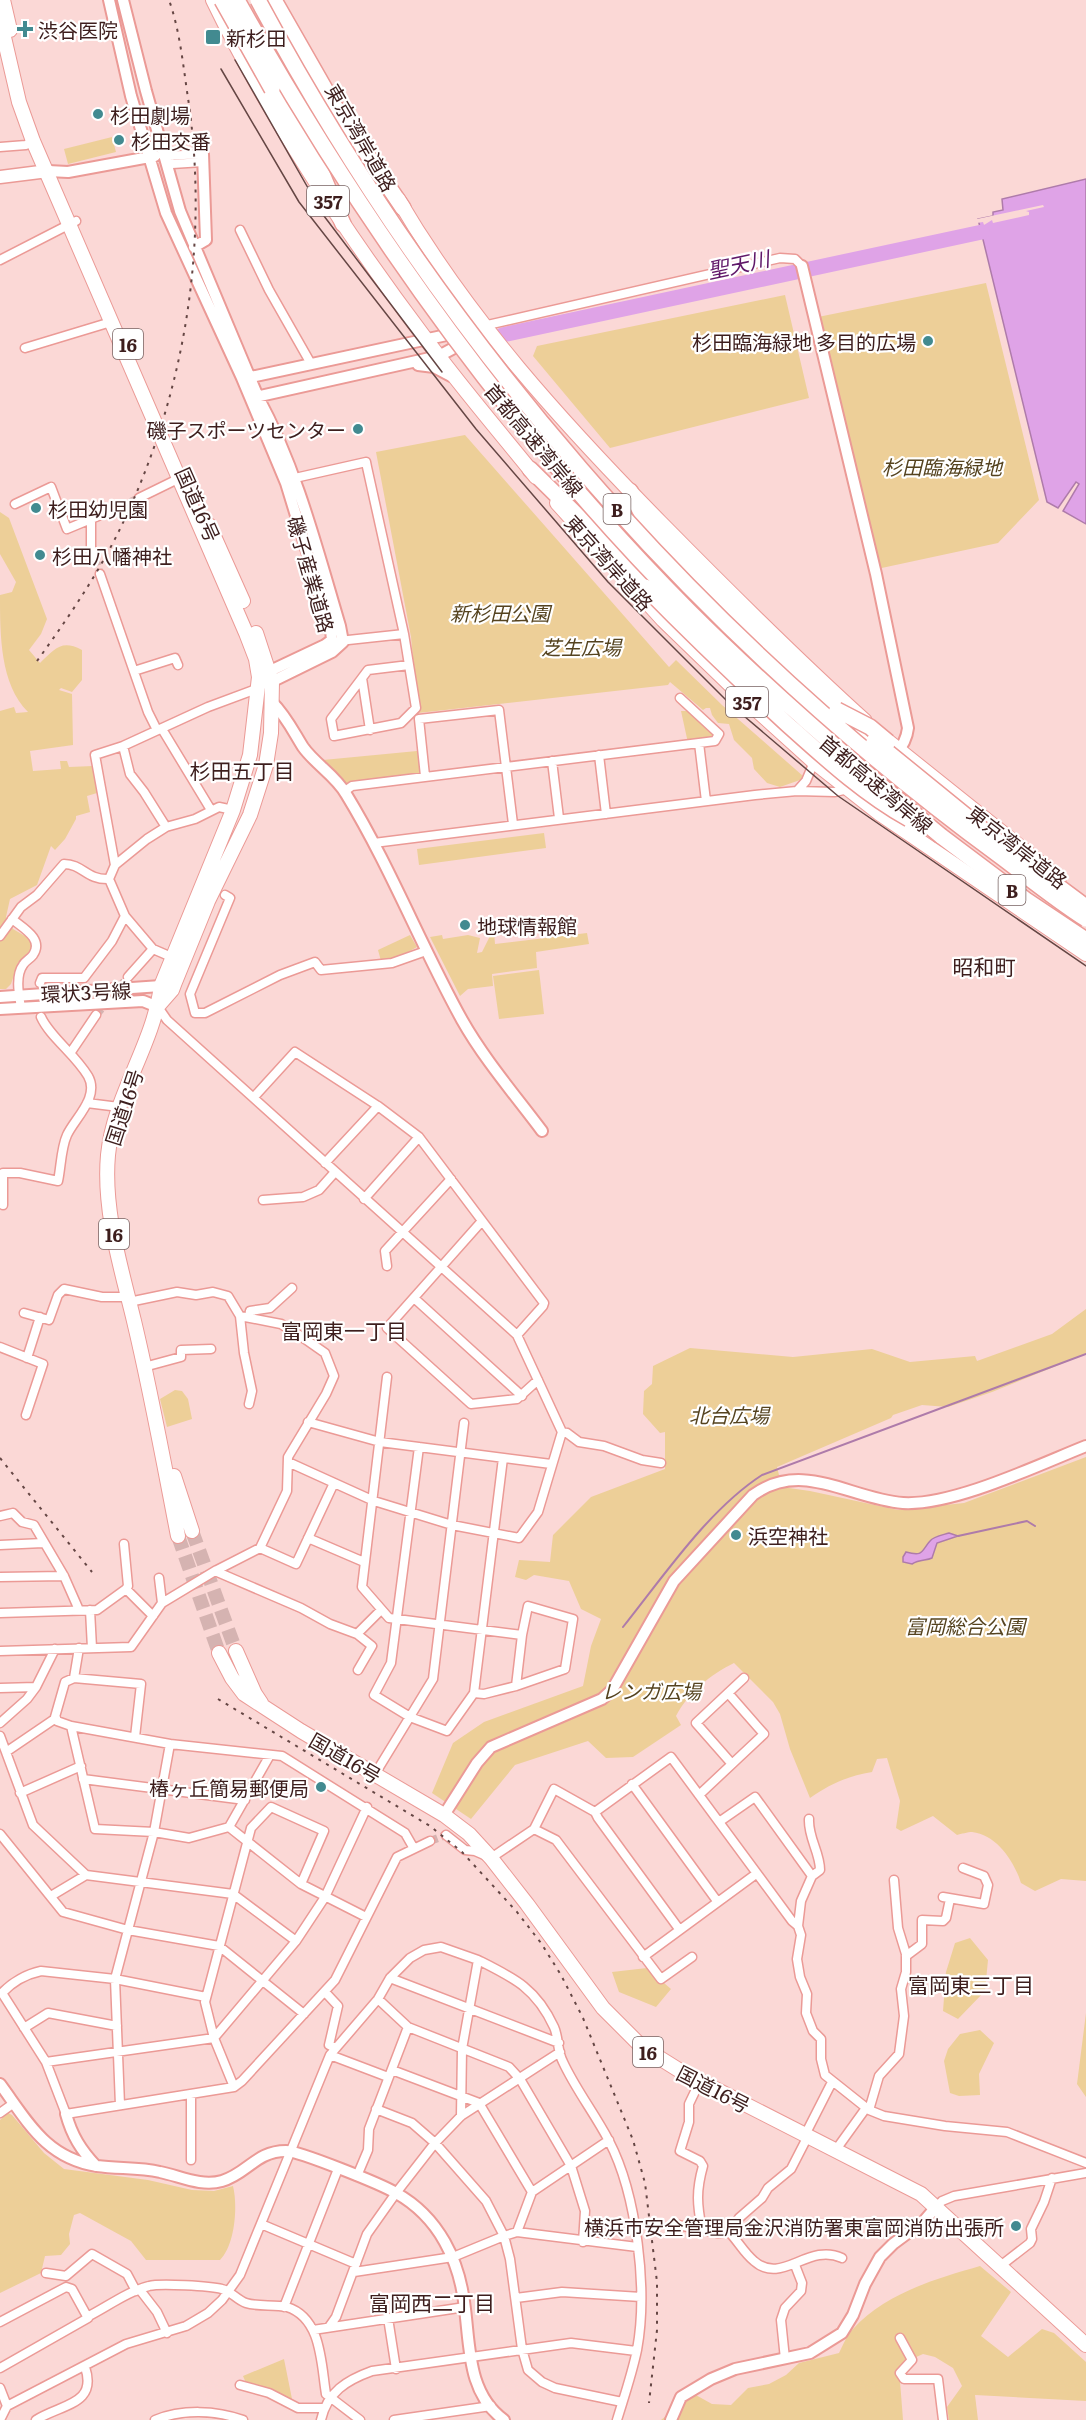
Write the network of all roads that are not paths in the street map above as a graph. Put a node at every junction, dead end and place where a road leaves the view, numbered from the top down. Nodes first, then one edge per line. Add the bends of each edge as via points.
1 (3, 0) edge
2 (109, 0) edge
3 (123, 0) edge
4 (213, 0) edge
5 (222, 0) edge
6 (237, 0) edge
7 (257, 0) edge
8 (274, 0) edge
9 (281, 0) edge
10 (221, 16) junction
11 (0, 20) edge
12 (33, 141) junction
13 (0, 147) edge
14 (149, 156) junction
15 (164, 156) junction
16 (203, 158) joint
17 (52, 171) junction
18 (0, 177) edge
19 (403, 208) junction
20 (73, 223) junction
21 (343, 224) junction
22 (240, 230) dead end
23 (194, 247) junction
24 (0, 260) edge
25 (802, 266) joint
26 (111, 322) junction
27 (483, 326) junction
28 (426, 340) junction
29 (25, 348) dead end
30 (439, 356) junction
31 (310, 363) junction
32 (409, 365) junction
33 (247, 377) junction
34 (465, 388) junction
35 (254, 398) junction
36 (530, 469) junction
37 (183, 477) junction
38 (295, 478) junction
39 (630, 491) junction
40 (139, 498) tunnel mouth
41 (15, 504) dead end
42 (120, 507) tunnel mouth
43 (91, 519) junction
44 (95, 558) tunnel mouth
45 (100, 574) tunnel mouth
46 (404, 634) junction
47 (337, 641) junction
48 (178, 665) dead end
49 (409, 665) junction
50 (134, 671) junction
51 (271, 676) junction
52 (362, 678) junction
53 (259, 688) junction
54 (681, 698) dead end
55 (272, 702) junction
56 (160, 730) junction
57 (370, 730) junction
58 (699, 743) junction
59 (123, 746) junction
60 (899, 752) junction
61 (598, 755) junction
62 (552, 761) junction
63 (814, 762) junction
64 (506, 766) junction
65 (425, 776) junction
66 (848, 789) junction
67 (345, 791) junction
68 (797, 791) junction
69 (706, 801) junction
70 (211, 810) junction
71 (233, 810) junction
72 (606, 813) junction
73 (559, 818) junction
74 (513, 824) junction
75 (165, 827) junction
76 (941, 836) junction
77 (374, 843) junction
78 (115, 865) junction
79 (109, 879) junction
80 (225, 895) dead end
81 (1086, 900) edge
82 (1086, 907) edge
83 (125, 916) junction
84 (12, 919) junction
85 (1086, 919) edge
86 (0, 936) edge
87 (1086, 940) edge
88 (153, 949) junction
89 (426, 951) junction
90 (1086, 954) edge
91 (178, 960) junction
92 (128, 977) tunnel mouth
93 (40, 983) dead end
94 (166, 988) junction
95 (19, 995) junction
96 (0, 997) edge
97 (158, 1006) junction
98 (21, 1008) junction
99 (0, 1009) edge
100 (96, 1014) tunnel mouth
101 (41, 1017) dead end
102 (71, 1052) junction
103 (254, 1097) junction
104 (87, 1103) junction
105 (378, 1106) junction
106 (119, 1107) junction
107 (542, 1131) dead end
108 (419, 1137) junction
109 (325, 1163) junction
110 (335, 1172) junction
111 (452, 1179) junction
112 (364, 1198) junction
113 (262, 1200) dead end
114 (3, 1205) dead end
115 (482, 1221) junction
116 (402, 1233) junction
117 (387, 1266) dead end
118 (441, 1268) junction
119 (292, 1288) dead end
120 (128, 1299) junction
121 (414, 1299) junction
122 (24, 1313) dead end
123 (245, 1316) junction
124 (40, 1317) junction
125 (517, 1335) junction
126 (0, 1347) edge
127 (211, 1348) dead end
128 (27, 1358) junction
129 (144, 1367) junction
130 (387, 1377) dead end
131 (538, 1380) junction
132 (522, 1395) junction
133 (249, 1404) dead end
134 (26, 1415) dead end
135 (308, 1422) junction
136 (156, 1423) junction
137 (464, 1423) dead end
138 (562, 1432) junction
139 (380, 1443) junction
140 (1086, 1446) edge
141 (419, 1447) junction
142 (462, 1452) junction
143 (503, 1458) junction
144 (288, 1462) junction
145 (661, 1463) dead end
146 (551, 1464) junction
147 (334, 1483) junction
148 (374, 1501) junction
149 (411, 1513) junction
150 (0, 1516) edge
151 (452, 1525) junction
152 (192, 1532) tunnel mouth
153 (494, 1534) junction
154 (177, 1536) tunnel mouth
155 (308, 1539) junction
156 (43, 1543) junction
157 (124, 1544) dead end
158 (0, 1545) edge
159 (260, 1548) junction
160 (364, 1562) junction
161 (214, 1571) junction
162 (64, 1576) junction
163 (0, 1577) edge
164 (159, 1578) dead end
165 (126, 1589) junction
166 (162, 1603) junction
167 (79, 1610) junction
168 (90, 1610) junction
169 (381, 1610) junction
170 (0, 1613) edge
171 (153, 1616) junction
172 (397, 1619) junction
173 (439, 1625) junction
174 (482, 1631) junction
175 (357, 1634) junction
176 (522, 1635) junction
177 (80, 1648) junction
178 (92, 1648) junction
179 (55, 1649) junction
180 (0, 1651) edge
181 (236, 1651) tunnel mouth
182 (219, 1653) tunnel mouth
183 (358, 1670) dead end
184 (74, 1678) junction
185 (744, 1678) dead end
186 (516, 1686) junction
187 (36, 1687) junction
188 (0, 1688) edge
189 (474, 1693) junction
190 (728, 1693) junction
191 (264, 1707) junction
192 (410, 1717) junction
193 (56, 1718) junction
194 (0, 1723) edge
195 (71, 1726) junction
196 (0, 1736) edge
197 (135, 1737) junction
198 (170, 1744) junction
199 (6, 1752) junction
200 (270, 1755) junction
201 (732, 1764) junction
202 (81, 1766) junction
203 (375, 1774) junction
204 (83, 1779) junction
205 (632, 1784) junction
206 (163, 1788) junction
207 (20, 1793) junction
208 (699, 1795) junction
209 (245, 1800) junction
210 (367, 1807) junction
211 (595, 1812) junction
212 (444, 1815) junction
213 (809, 1819) dead end
214 (719, 1822) junction
215 (229, 1827) junction
216 (534, 1830) junction
217 (154, 1832) junction
218 (0, 1834) edge
219 (446, 1835) dead end
220 (430, 1841) tunnel mouth
221 (247, 1843) junction
222 (413, 1847) junction
223 (491, 1858) junction
224 (963, 1868) dead end
225 (756, 1874) junction
226 (86, 1875) junction
227 (812, 1876) junction
228 (894, 1880) dead end
229 (140, 1882) junction
230 (301, 1884) junction
231 (233, 1894) junction
232 (51, 1896) junction
233 (325, 1898) junction
234 (717, 1901) junction
235 (366, 1917) junction
236 (798, 1926) junction
237 (679, 1929) junction
238 (128, 1930) junction
239 (296, 1941) junction
240 (219, 1946) junction
241 (906, 1956) junction
242 (643, 1957) junction
243 (692, 1957) dead end
244 (478, 1960) junction
245 (390, 1978) junction
246 (115, 1979) junction
247 (264, 1981) junction
248 (325, 1992) junction
249 (206, 1997) junction
250 (378, 1999) junction
251 (468, 2009) junction
252 (304, 2014) junction
253 (117, 2026) junction
254 (408, 2027) junction
255 (24, 2028) junction
256 (214, 2038) junction
257 (559, 2047) junction
258 (462, 2049) junction
259 (118, 2051) junction
260 (332, 2051) junction
261 (46, 2062) junction
262 (390, 2073) junction
263 (520, 2079) junction
264 (700, 2081) junction
265 (832, 2082) junction
266 (0, 2084) edge
267 (234, 2087) junction
268 (190, 2094) junction
269 (463, 2097) junction
270 (14, 2103) junction
271 (479, 2103) junction
272 (120, 2105) junction
273 (376, 2109) junction
274 (868, 2109) junction
275 (0, 2113) edge
276 (66, 2114) junction
277 (461, 2116) junction
278 (807, 2135) junction
279 (609, 2140) junction
280 (435, 2143) junction
281 (289, 2151) junction
282 (835, 2151) junction
283 (191, 2160) dead end
284 (1086, 2163) edge
285 (97, 2166) junction
286 (571, 2166) junction
287 (338, 2169) junction
288 (1086, 2173) edge
289 (357, 2176) junction
290 (1052, 2178) junction
291 (532, 2192) junction
292 (396, 2193) junction
293 (936, 2207) junction
294 (261, 2224) junction
295 (673, 2224) dead end
296 (702, 2230) junction
297 (518, 2232) junction
298 (729, 2232) junction
299 (504, 2236) junction
300 (583, 2242) junction
301 (309, 2243) junction
302 (637, 2247) junction
303 (453, 2257) junction
304 (842, 2258) dead end
305 (795, 2265) junction
306 (999, 2267) junction
307 (355, 2268) junction
308 (46, 2273) dead end
309 (138, 2290) junction
310 (229, 2292) junction
311 (641, 2297) junction
312 (516, 2298) junction
313 (285, 2307) junction
314 (465, 2307) junction
315 (87, 2317) junction
316 (388, 2318) junction
317 (0, 2322) edge
318 (330, 2327) junction
319 (313, 2330) junction
320 (167, 2332) junction
321 (900, 2338) dead end
322 (1084, 2339) edge
323 (522, 2349) junction
324 (636, 2351) junction
325 (470, 2357) junction
326 (785, 2359) junction
327 (85, 2367) junction
328 (0, 2368) edge
329 (396, 2369) junction
330 (240, 2385) dead end
331 (0, 2388) edge
332 (329, 2397) junction
333 (622, 2402) junction
334 (7, 2406) junction
335 (491, 2406) junction
336 (324, 2408) junction
337 (430, 2417) edge
338 (0, 2420) edge
339 (36, 2420) edge
340 (155, 2420) edge
341 (243, 2420) edge
342 (321, 2420) edge
343 (360, 2420) edge
344 (394, 2420) edge
345 (504, 2420) edge
346 (616, 2420) edge
347 (671, 2420) edge
348 (943, 2420) edge

1 - 17 highway, 国道16号 / 16 via 26,100
2 - 14 street, 磯子産業道路
3 - 15 street, 磯子産業道路
4 - 10 highway, 東京湾岸道路 / 357
5 - 21 highway, bridge via 320,169
6 - 76 highway, 首都高速湾岸線 / B, bridge via 277,72 382,238 477,369 545,452 681,602 746,666 825,739
7 - 10 street
7 - 85 highway, 首都高速湾岸線 / B, bridge via 348,157 441,294 491,362 624,518 780,677 836,727 964,830
8 - 19 highway via 338,112
9 - 19 highway, 東京湾岸道路
10 - 21 highway, 東京湾岸道路 / 357 via 281,128
11 - 12 highway, 国道16号 / 16 via 19,102
12 - 13 street
12 - 17 highway, 国道16号 / 16
14 - 15 street
14 - 17 street via 68,172
14 - 33 street, 磯子産業道路 via 166,213
15 - 16 street via 172,164
15 - 23 street, 磯子産業道路
16 - 23 street via 206,240
17 - 18 main road
17 - 20 highway, 国道16号 / 16
19 - 27 highway, 東京湾岸道路
20 - 24 street
20 - 26 highway, 国道16号 / 16
20 - 37 highway, 国道16号 / 16
21 - 28 highway, 東京湾岸道路 / 357
22 - 31 street
23 - 33 street, 磯子産業道路
25 - 27 street via 795,259 780,258
25 - 60 street via 876,574 907,722 907,736
26 - 29 street
26 - 37 highway, 国道16号 / 16
27 - 28 street
27 - 30 street
27 - 39 highway, 東京湾岸道路
28 - 30 highway, 東京湾岸道路 / 357
28 - 31 street
30 - 32 street
30 - 34 highway, 東京湾岸道路 / 357
31 - 33 street
32 - 34 street via 444,371
32 - 35 street
33 - 35 street, 磯子産業道路
34 - 36 highway, 東京湾岸道路 / 357
35 - 38 street, 磯子産業道路
35 - 47 street, 磯子産業道路
36 - 63 highway, 東京湾岸道路 / 357 via 570,519 663,620
36 - 76 highway, B, bridge via 739,680 813,747 884,804
37 - 40 street
37 - 51 highway, 国道16号 / 16 via 233,578
37 - 53 highway, 国道16号 / 16 via 256,659
38 - 46 street via 366,462
38 - 47 street, 磯子産業道路 via 340,626
39 - 60 highway, 東京湾岸道路 via 757,621
39 - 82 highway, bridge via 656,533 837,710
41 - 43 street via 51,487 68,529
42 - 43 street
43 - 44 street
45 - 50 street
46 - 47 street
46 - 49 street
47 - 51 street, 磯子産業道路
48 - 50 street via 175,658
49 - 52 street via 368,670
49 - 57 street via 416,708 401,723
50 - 56 street via 148,712
51 - 53 street
51 - 55 highway, 国道16号 / 16
52 - 57 street
52 - 57 street via 331,719 334,736
53 - 55 street
53 - 56 street
53 - 71 highway, 国道16号 / 16 via 250,755
54 - 58 street via 719,734 715,741
55 - 67 street via 308,753
55 - 91 highway, 国道16号 / 16 via 270,745 259,790
56 - 59 street
56 - 70 street
58 - 61 street
58 - 69 street
59 - 75 street via 130,774
59 - 78 street via 94,755
60 - 66 street
60 - 81 highway, 東京湾岸道路
61 - 62 street
61 - 72 street
62 - 64 street
62 - 73 street
63 - 66 highway, 東京湾岸道路 / 357
63 - 68 street via 806,782
64 - 65 street
64 - 65 street via 499,710 419,719
64 - 74 street
65 - 67 street via 352,786
66 - 68 street
66 - 90 highway, 東京湾岸道路 / 357
67 - 77 street
68 - 69 street
69 - 72 street
70 - 71 street
70 - 75 street
71 - 91 highway, 国道16号 / 16
72 - 73 street
73 - 74 street
74 - 77 street
75 - 78 street
76 - 87 highway, 首都高速湾岸線 / B
77 - 89 street
78 - 79 street
79 - 83 street
79 - 84 street via 91,877 73,864 64,864
80 - 89 street via 230,898 190,994 195,1013 205,1013 309,963 315,962 321,970 392,963
83 - 88 street
83 - 93 street via 84,978 42,978
84 - 86 street
84 - 95 street via 34,936 36,944 35,953 19,975
88 - 91 street
88 - 92 street
89 - 107 street via 479,1048
91 - 94 highway, 国道16号 / 16
94 - 95 street, 環状3号線
94 - 97 highway, 国道16号 / 16
95 - 96 street, 環状3号線
95 - 98 street
97 - 98 street, 環状3号線 via 143,1000
97 - 103 street via 167,1020
97 - 106 highway, 国道16号 / 16
98 - 99 street, 環状3号線
100 - 102 street
101 - 102 street
102 - 104 street via 90,1079
103 - 105 street via 295,1052
103 - 109 street
104 - 106 street
104 - 114 street via 67,1136 58,1181 3,1173
105 - 108 street
105 - 109 street
106 - 120 highway, 国道16号 / 16 via 112,1128 106,1178
108 - 111 street
108 - 112 street
109 - 110 street
110 - 112 street
110 - 113 street via 311,1194
111 - 115 street
111 - 116 street
112 - 116 street
115 - 118 street
115 - 125 street via 544,1303
116 - 117 street via 386,1251
116 - 118 street
118 - 121 street
118 - 125 street
119 - 123 street via 270,1308 250,1311
120 - 123 street via 177,1292 196,1296 221,1293
120 - 124 street via 64,1289 48,1320
120 - 129 highway, 国道16号 / 16
121 - 132 street
121 - 132 street via 387,1328 471,1404 518,1399
122 - 124 street
123 - 133 street via 244,1353 252,1391
123 - 135 street via 281,1323 325,1353 334,1376
124 - 128 street
125 - 131 street
126 - 128 street
127 - 129 street via 180,1350 181,1357
128 - 134 street via 43,1364
129 - 136 highway, 国道16号 / 16
130 - 139 street
131 - 132 street
131 - 138 street
135 - 139 street
135 - 144 street
136 - 152 highway, 国道16号 / 16
136 - 154 highway, 国道16号 / 16
137 - 142 street
138 - 145 street via 579,1442
138 - 146 street
139 - 141 street
139 - 148 street
140 - 212 street via 964,1493 926,1502 901,1503 798,1478 766,1485 674,1581 612,1690 602,1699 491,1747
141 - 142 street
141 - 149 street
142 - 143 street
142 - 151 street
143 - 146 street
143 - 153 street
144 - 147 street
144 - 159 street via 287,1491
146 - 153 street via 538,1512 519,1538
147 - 148 street
147 - 155 street
148 - 149 street
148 - 160 street
149 - 151 street
149 - 172 street
150 - 156 street via 13,1513 22,1522 34,1525
151 - 153 street
151 - 173 street
153 - 174 street
155 - 159 street via 296,1564
155 - 160 street
156 - 158 street
156 - 162 street
157 - 165 street
159 - 161 street
160 - 169 street via 362,1587
161 - 166 street
161 - 175 street
162 - 163 street
162 - 167 street
164 - 166 street
165 - 168 street via 104,1606
165 - 171 street
166 - 171 street
167 - 168 street
167 - 170 street
168 - 178 street
169 - 172 street via 389,1618
169 - 175 street
171 - 178 street via 130,1647
172 - 173 street
172 - 192 street via 391,1663 374,1695
173 - 174 street
173 - 192 street via 433,1679
174 - 176 street
174 - 189 street
175 - 183 street via 372,1646
176 - 186 street
176 - 186 street via 528,1606 573,1618 565,1669
177 - 178 street
177 - 179 street
177 - 184 street
179 - 180 street
179 - 187 street
181 - 191 highway, 国道16号 / 16
182 - 191 highway, 国道16号 / 16 via 244,1694
184 - 193 street via 64,1682
184 - 197 street via 141,1684
185 - 190 street
186 - 189 street
187 - 188 street
187 - 194 street
189 - 192 street via 447,1731
190 - 201 street via 764,1734
190 - 201 street via 696,1723
191 - 203 highway, 国道16号 / 16
192 - 203 street
193 - 195 street via 57,1722
193 - 199 street
195 - 197 street
195 - 202 street
196 - 199 street
197 - 198 street
198 - 200 street
198 - 206 street
199 - 207 street
200 - 209 street
200 - 210 street via 282,1756
201 - 208 street
202 - 204 street
202 - 207 street
203 - 212 highway, 国道16号 / 16
204 - 206 street
204 - 217 street via 95,1829
205 - 208 street via 671,1757
205 - 211 street
205 - 234 street
206 - 209 street
206 - 217 street
207 - 226 street via 33,1825
208 - 214 street
209 - 215 street
210 - 222 street via 405,1833
210 - 233 street
211 - 216 street via 554,1789
211 - 237 street
212 - 223 highway, 国道16号 / 16
213 - 227 street via 808,1829 820,1858 820,1870
214 - 225 street
214 - 227 street via 755,1797
215 - 217 street via 189,1838
215 - 221 street
216 - 223 street
216 - 242 street via 556,1840
217 - 229 street
218 - 232 street
219 - 223 street via 465,1850
220 - 222 street
221 - 230 street
221 - 230 street via 251,1828 271,1807 324,1831
221 - 231 street
222 - 235 street via 392,1864
223 - 264 highway, 国道16号 / 16 via 603,2008 629,2036 661,2060
224 - 241 street via 984,1876 988,1885 984,1904 946,1898 946,1918 922,1920 922,1944
225 - 234 street
225 - 236 street
226 - 229 street
226 - 232 street
227 - 236 street via 801,1900
228 - 241 street via 898,1928
229 - 231 street
229 - 238 street
230 - 233 street
231 - 239 street
231 - 240 street
232 - 238 street via 63,1912
233 - 235 street
233 - 239 street
234 - 237 street
235 - 248 street via 335,1980
236 - 265 street via 801,1935 797,1959 807,1994 806,2013 821,2039 825,2075
237 - 242 street
238 - 240 street
238 - 246 street
239 - 247 street
240 - 247 street
240 - 249 street
241 - 274 street via 899,2054 879,2076
242 - 243 street via 661,1979
244 - 245 street via 441,1947 424,1950
244 - 251 street
244 - 257 street via 519,1981 540,2002 555,2028
245 - 250 street
245 - 251 street
246 - 249 street
246 - 253 street
246 - 255 street via 31,1973 2,1993
247 - 252 street
247 - 256 street
248 - 252 street
248 - 260 street via 338,2006 329,2045
249 - 256 street
250 - 254 street
250 - 260 street
251 - 257 street
251 - 258 street
252 - 267 street
253 - 255 street via 48,2013
253 - 259 street
254 - 258 street
254 - 262 street
255 - 261 street
256 - 259 street
256 - 267 street
257 - 263 street
257 - 279 street via 562,2061
258 - 263 street via 508,2067
258 - 269 street
259 - 261 street
259 - 272 street
260 - 262 street
260 - 281 street
261 - 276 street
262 - 269 street
262 - 273 street
263 - 271 street
263 - 286 street
264 - 278 highway, 国道16号 / 16
264 - 296 street via 689,2104 689,2122 680,2151 703,2166 697,2190
265 - 274 street
265 - 278 street
266 - 270 street
267 - 268 street
268 - 272 street
268 - 283 street
269 - 271 street
269 - 277 street
270 - 275 street
270 - 285 street via 39,2138 52,2149
271 - 277 street
271 - 291 street
272 - 276 street
273 - 280 street via 412,2123
273 - 289 street via 369,2129 368,2150
274 - 282 street
274 - 284 street via 884,2116 1007,2132
276 - 285 street via 81,2150
277 - 280 street
278 - 282 highway, 国道16号 / 16
278 - 298 street via 791,2169 768,2188
279 - 286 street
279 - 302 street via 621,2166
280 - 292 street
280 - 299 street via 486,2201
281 - 285 street via 266,2154 222,2181 206,2183 143,2169
281 - 287 street
281 - 294 street
282 - 293 highway, 国道16号 / 16 via 902,2183
286 - 291 street
286 - 300 street via 585,2211
287 - 289 street
287 - 301 street
288 - 290 street
289 - 292 street
290 - 293 street via 954,2196
290 - 306 street via 1031,2229 1030,2243
291 - 297 street
292 - 303 street via 430,2220
292 - 307 street via 368,2234
293 - 306 highway, 国道16号 / 16
293 - 326 street via 880,2258 842,2333 810,2353
294 - 301 street
294 - 310 street
295 - 296 street
296 - 298 street
297 - 299 street
297 - 300 street
298 - 305 street via 762,2266 772,2270
299 - 303 street
299 - 312 street
300 - 302 street
301 - 307 street
301 - 313 street
302 - 311 street
303 - 307 street
303 - 314 street
304 - 305 street via 832,2253 814,2254
305 - 326 street via 802,2283 801,2291 785,2308 781,2320
306 - 322 highway, 国道16号 / 16
307 - 318 street
308 - 309 street via 66,2276 92,2254 127,2274
309 - 310 street via 156,2285
309 - 315 street
309 - 320 street via 157,2312
310 - 313 street via 247,2303
310 - 320 street via 208,2313
311 - 312 street via 561,2292
311 - 324 street
312 - 323 street
313 - 319 street via 301,2316
314 - 316 street
314 - 325 street
315 - 317 street via 72,2289 66,2288
315 - 328 street
316 - 318 street
316 - 329 street
318 - 319 street
319 - 332 street
320 - 327 street via 126,2344
321 - 348 street via 912,2360 900,2373 904,2379 938,2379
323 - 324 street via 571,2343
323 - 325 street
323 - 333 street via 528,2370 542,2382
324 - 333 street
325 - 329 street
325 - 335 street via 478,2387
326 - 347 street via 735,2369 688,2391 676,2405
327 - 334 street
327 - 339 street via 86,2394 76,2403
329 - 332 street via 353,2378
330 - 336 street via 269,2393 298,2408
331 - 334 street
332 - 336 street
332 - 343 street
333 - 346 street
334 - 338 street
335 - 337 street
335 - 345 street
336 - 342 street
337 - 344 street
340 - 341 street via 179,2413 224,2412

